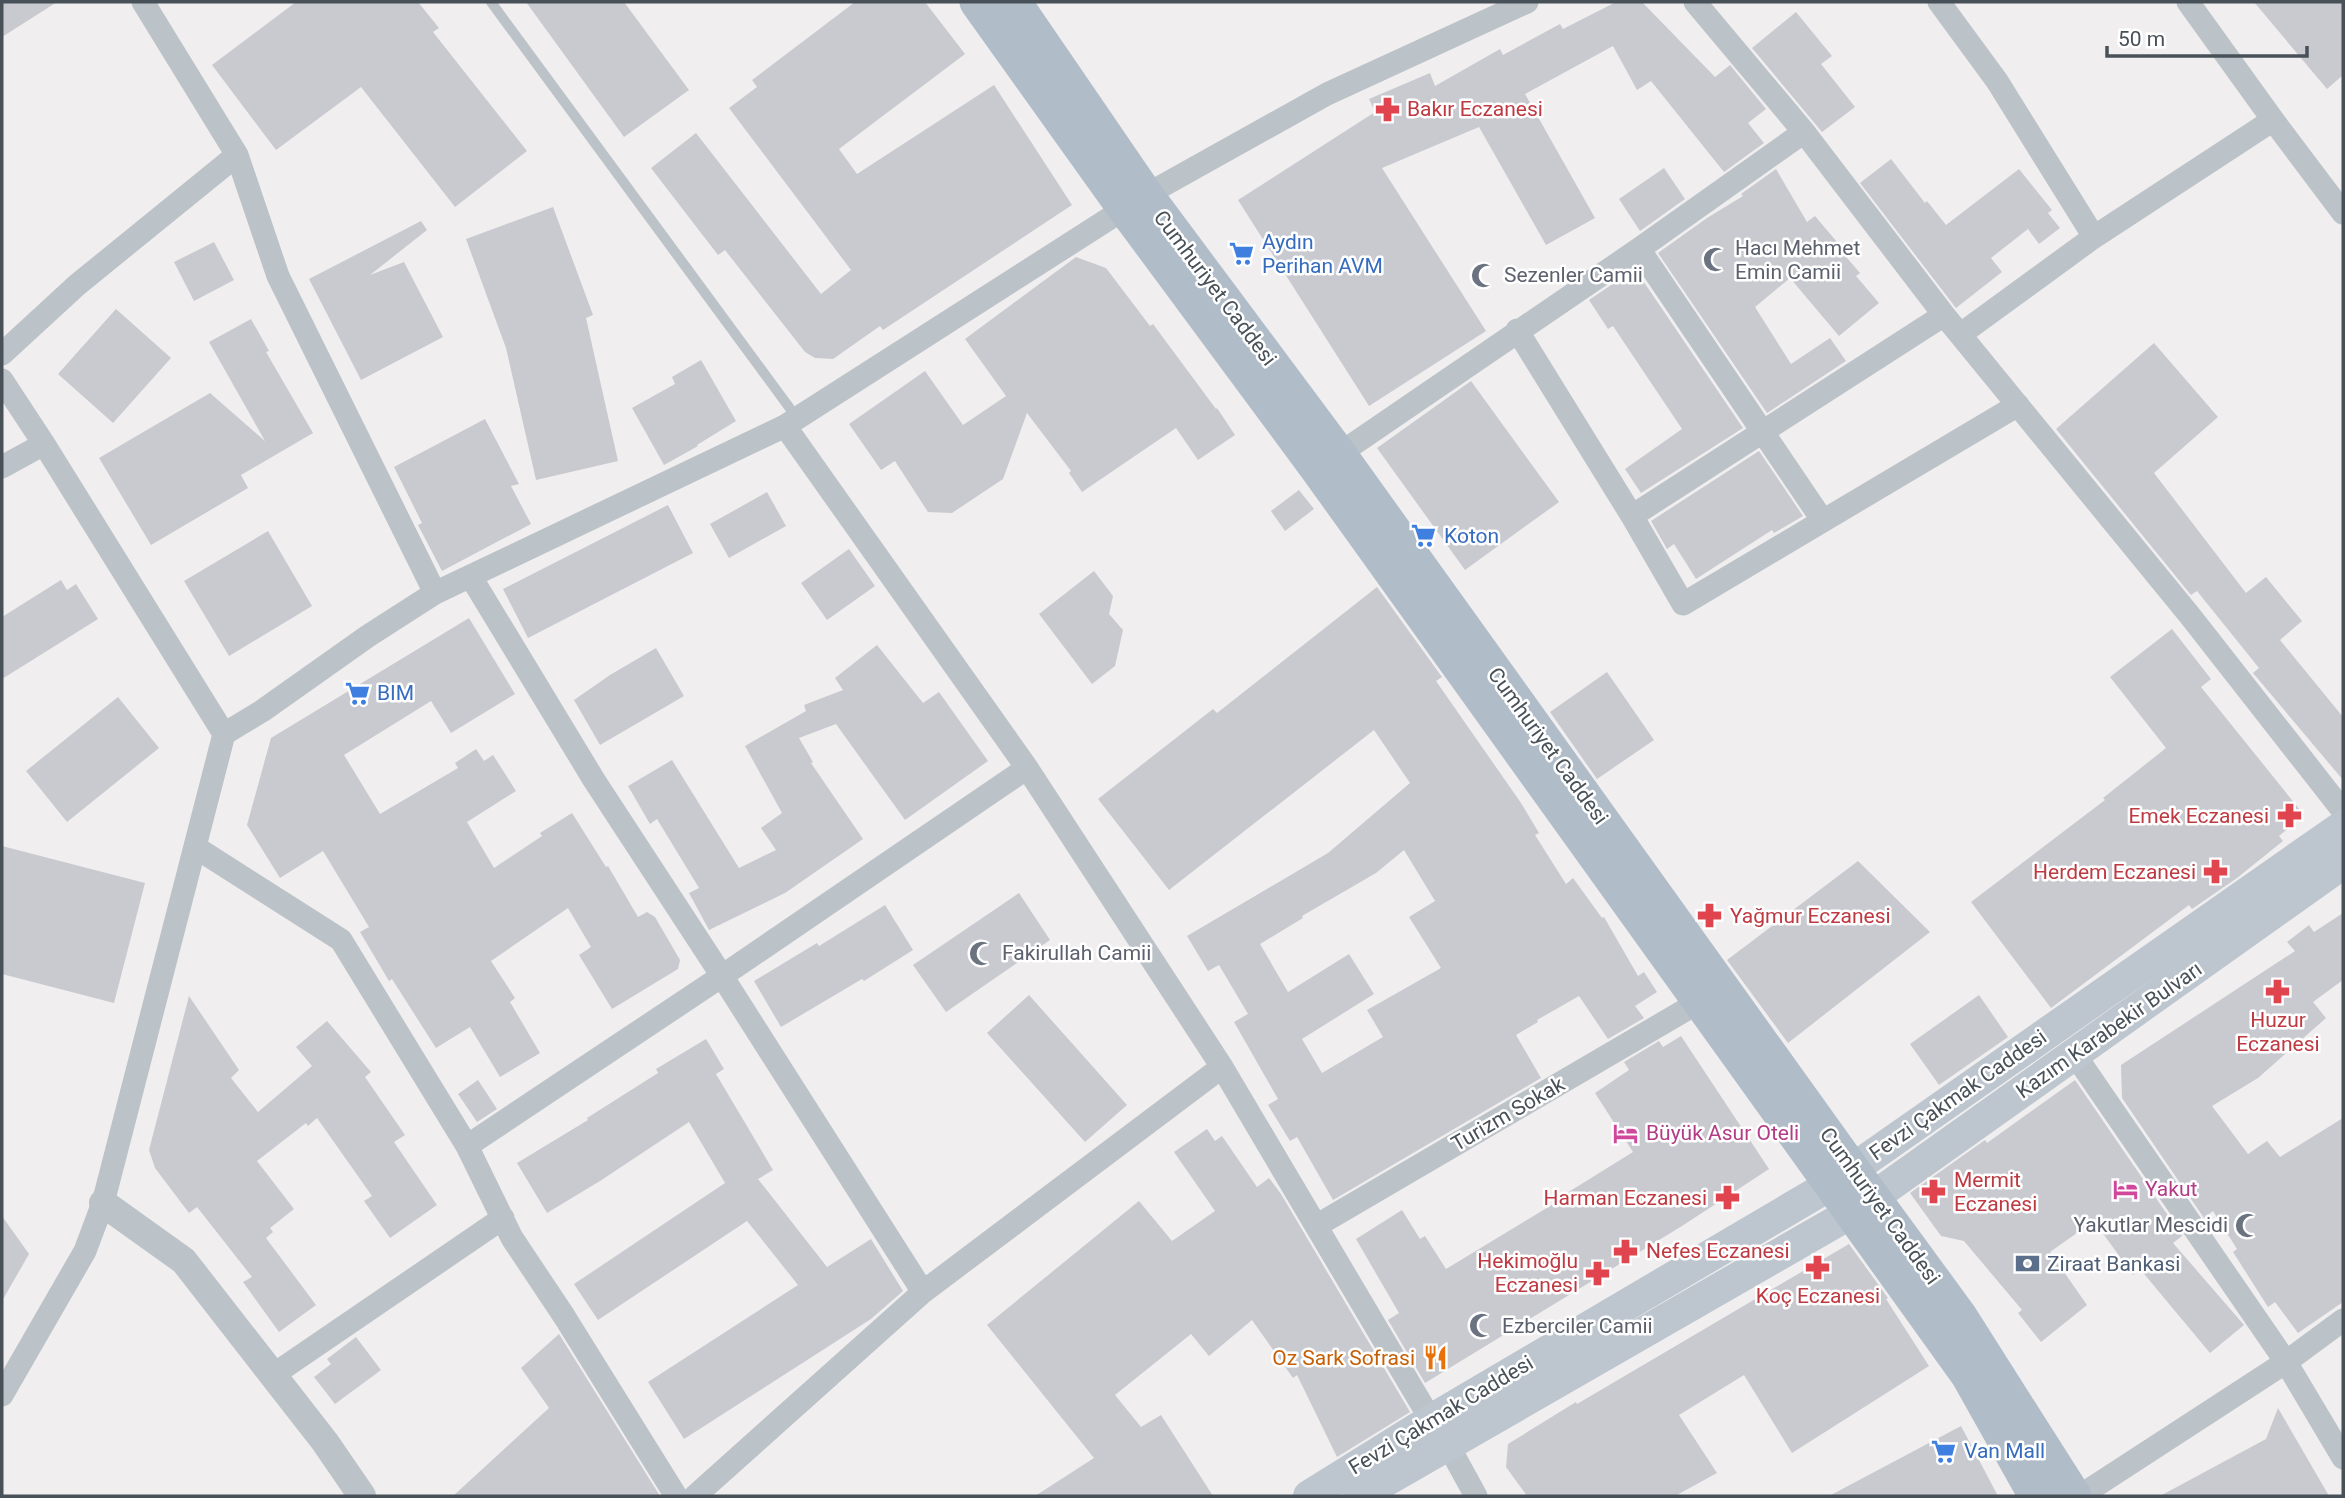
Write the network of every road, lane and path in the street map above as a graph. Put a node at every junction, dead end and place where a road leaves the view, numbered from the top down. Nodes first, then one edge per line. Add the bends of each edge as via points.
1 (143, 2) edge
2 (491, 2) edge
3 (977, 2) edge
4 (1014, 2) edge
5 (1527, 2) edge
6 (1695, 2) edge
7 (1939, 2) edge
8 (2188, 2) edge
9 (2273, 120) junction
10 (1804, 132) junction
11 (237, 155) junction
12 (1135, 202) junction
13 (2343, 212) edge
14 (2094, 237) junction
15 (1639, 249) junction
16 (1944, 315) junction
17 (1517, 330) junction
18 (1961, 334) junction
19 (2, 354) edge
20 (2, 380) edge
21 (2018, 405) junction
22 (791, 422) junction
23 (1763, 432) junction
24 (44, 444) junction
25 (1339, 454) junction
26 (2, 467) edge
27 (1632, 516) junction
28 (1823, 521) junction
29 (471, 577) junction
30 (435, 593) junction
31 (223, 734) junction
32 (1027, 768) junction
33 (2343, 811) edge
34 (2343, 826) edge
35 (195, 847) junction
36 (2343, 863) edge
37 (722, 976) junction
38 (1699, 1002) junction
39 (2075, 1055) junction
40 (1222, 1067) junction
41 (467, 1146) junction
42 (1841, 1177) junction
43 (103, 1203) junction
44 (1862, 1205) junction
45 (503, 1218) junction
46 (1316, 1226) junction
47 (923, 1292) junction
48 (2343, 1320) edge
49 (2286, 1362) junction
50 (272, 1375) junction
51 (2, 1395) edge
52 (1439, 1433) junction
53 (2343, 1458) edge
54 (362, 1496) edge
55 (676, 1496) edge
56 (695, 1496) edge
57 (1309, 1496) edge
58 (1359, 1496) edge
59 (1476, 1496) edge
60 (2036, 1496) edge
61 (2074, 1496) edge
62 (2080, 1496) edge

1 - 11 street
2 - 22 lane
3 - 12 main road, Cumhuriyet Caddesi
4 - 12 main road, Cumhuriyet Caddesi
5 - 12 street via 1327,94
6 - 10 street
7 - 14 street via 1997,81
8 - 9 street
9 - 13 street
9 - 14 street
10 - 15 street
10 - 16 street
11 - 19 street via 77,285
11 - 30 street via 278,276
12 - 22 street
12 - 25 main road, Cumhuriyet Caddesi
12 - 38 main road, Cumhuriyet Caddesi via 1317,467
14 - 18 street
15 - 17 street
15 - 23 street
16 - 18 street
16 - 23 street
17 - 25 street
17 - 27 street
18 - 21 street
20 - 24 street
21 - 28 street
21 - 33 street
22 - 29 street
22 - 32 street
23 - 27 street
23 - 28 street
24 - 26 street
24 - 31 street
25 - 42 main road, Cumhuriyet Caddesi
27 - 28 street via 1683,604
29 - 30 street
29 - 37 street via 594,780
30 - 31 street
31 - 35 street
32 - 37 street
32 - 40 street
34 - 42 main road, Fevzi Çakmak Caddesi
35 - 41 street via 341,940
35 - 43 street
36 - 39 main road, Kazım Karabekir Bulvarı
37 - 41 street
37 - 47 street
38 - 42 main road, Cumhuriyet Caddesi
38 - 46 street, Turizm Sokak
39 - 44 main road, Kazım Karabekir Bulvarı
39 - 49 street
40 - 46 street
40 - 47 street
41 - 45 street
42 - 44 main road, Cumhuriyet Caddesi
42 - 52 main road, Fevzi Çakmak Caddesi
43 - 50 street via 184,1261
43 - 51 street via 85,1251
44 - 52 main road, Fevzi Çakmak Caddesi
44 - 60 main road, Cumhuriyet Caddesi via 1968,1375
44 - 61 main road, Cumhuriyet Caddesi via 1959,1315
45 - 50 street
45 - 55 street
46 - 52 street
47 - 56 street
48 - 49 street
49 - 53 street
49 - 62 street
50 - 54 street
52 - 57 main road, Fevzi Çakmak Caddesi
52 - 58 main road, Fevzi Çakmak Caddesi
52 - 59 street

